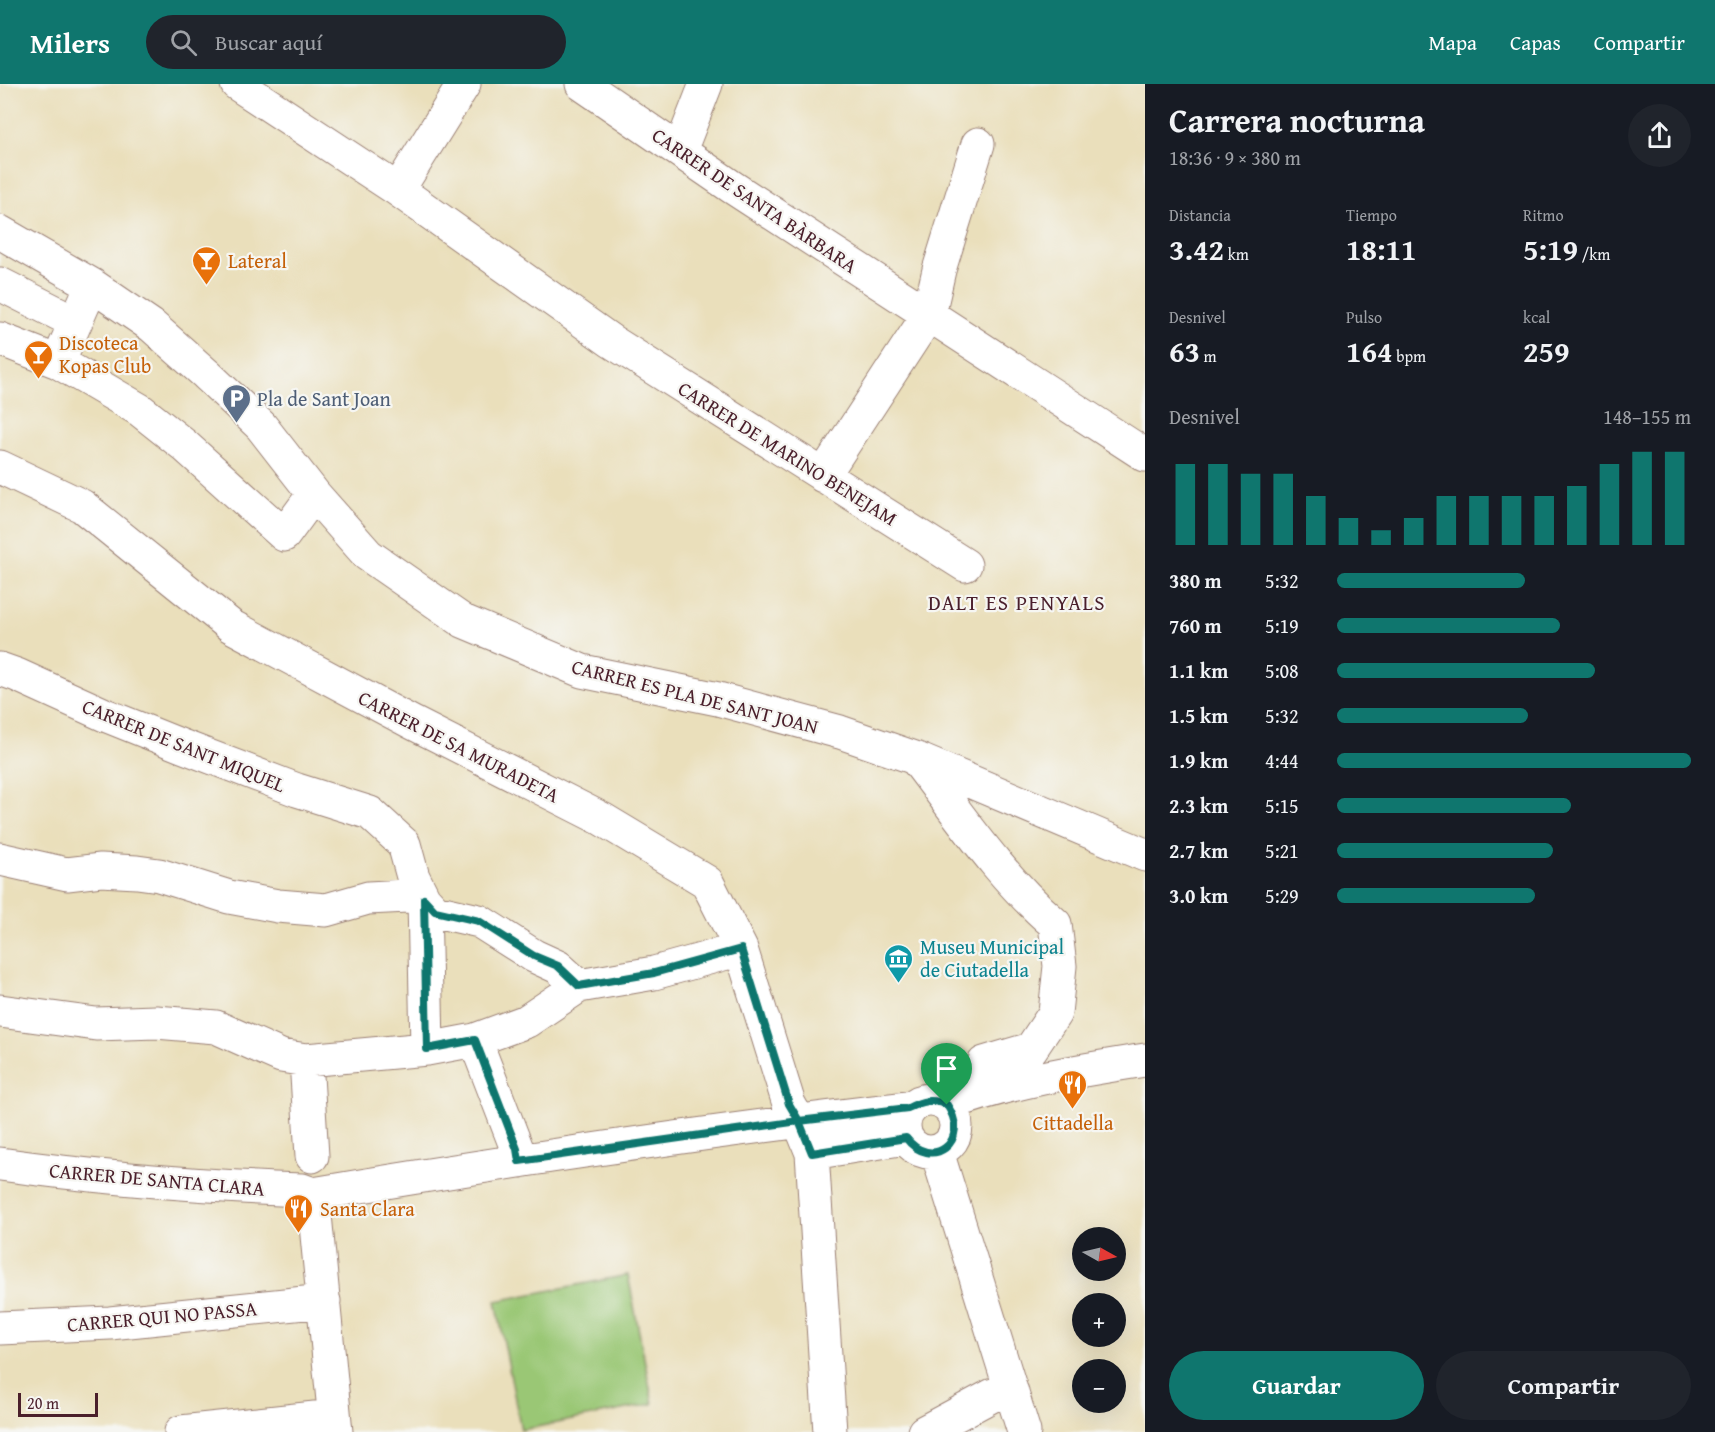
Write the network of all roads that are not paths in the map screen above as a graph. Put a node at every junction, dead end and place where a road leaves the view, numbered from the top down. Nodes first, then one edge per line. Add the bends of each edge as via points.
1 (237, 84) edge
2 (464, 84) edge
3 (582, 84) edge
4 (706, 84) edge
5 (978, 144) dead end
6 (680, 150) junction
7 (398, 190) junction
8 (0, 232) edge
9 (0, 284) edge
10 (92, 285) junction
11 (929, 314) junction
12 (75, 322) junction
13 (0, 339) edge
14 (58, 362) junction
15 (1145, 455) edge
16 (0, 467) edge
17 (824, 476) junction
18 (314, 494) junction
19 (965, 565) dead end
20 (0, 669) edge
21 (915, 758) junction
22 (1145, 855) edge
23 (0, 859) edge
24 (424, 899) junction
25 (741, 949) junction
26 (579, 986) junction
27 (0, 1011) edge
28 (475, 1040) junction
29 (427, 1049) junction
30 (306, 1060) junction
31 (1145, 1060) edge
32 (959, 1100) junction
33 (799, 1121) junction
34 (907, 1123) junction
35 (938, 1152) junction
36 (812, 1153) junction
37 (312, 1156) dead end
38 (519, 1161) junction
39 (0, 1164) edge
40 (314, 1194) junction
41 (324, 1301) junction
42 (0, 1328) edge
43 (1012, 1392) junction
44 (335, 1424) edge
45 (181, 1432) edge
46 (830, 1432) edge
47 (924, 1432) edge
48 (1024, 1432) edge

1 - 7 street, CARRER DE MARINO BENEJAM
2 - 7 street
3 - 6 street, CARRER DE SANTA BÀRBARA
4 - 6 street
5 - 11 street
6 - 11 street, CARRER DE SANTA BÀRBARA
7 - 17 street, CARRER DE MARINO BENEJAM via 611,341
8 - 10 street, CARRER ES PLA DE SANT JOAN
9 - 12 street
10 - 12 street
10 - 18 street, CARRER ES PLA DE SANT JOAN via 152,326 206,374 261,426
11 - 15 street, CARRER DE SANTA BÀRBARA
11 - 17 street
12 - 14 street
13 - 14 street
14 - 18 street via 140,410 284,535
16 - 25 street, CARRER DE SA MURADETA via 82,506 231,626 602,819 707,882
17 - 19 street, CARRER DE MARINO BENEJAM
18 - 21 street, CARRER ES PLA DE SANT JOAN via 368,555 464,621 582,671 718,699 840,732
20 - 24 street, CARRER DE SANT MIQUEL via 182,746 370,813 404,844
21 - 22 street, CARRER ES PLA DE SANT JOAN
21 - 32 street via 999,867 1055,924 1060,966 1055,1013 1031,1049 984,1063
23 - 24 street via 67,874 101,870 159,875 229,897 278,906 326,910 368,898
24 - 26 street via 435,911 479,921 534,956 558,966
24 - 29 street
25 - 26 street via 654,973
25 - 33 street, CARRER DE SA MURADETA via 789,1104
26 - 28 street via 527,1021
27 - 30 street via 96,1024 156,1022 216,1027 281,1056
28 - 29 street
28 - 38 street
29 - 30 street
30 - 37 street
31 - 32 street via 1092,1068
32 - 34 street via 921,1101
32 - 35 street via 952,1141
33 - 34 street, CARRER DE SANTA CLARA
33 - 36 street, CARRER DE SA MURADETA
33 - 38 street, CARRER DE SANTA CLARA
34 - 35 street via 912,1146 928,1153
34 - 36 street
35 - 43 street
36 - 46 street, CARRER DE SA MURADETA
38 - 40 street, CARRER DE SANTA CLARA
39 - 40 street, CARRER DE SANTA CLARA
40 - 41 street
41 - 42 street, CARRER QUI NO PASSA via 110,1323
41 - 44 street
43 - 47 street via 993,1395
43 - 48 street
44 - 45 street

